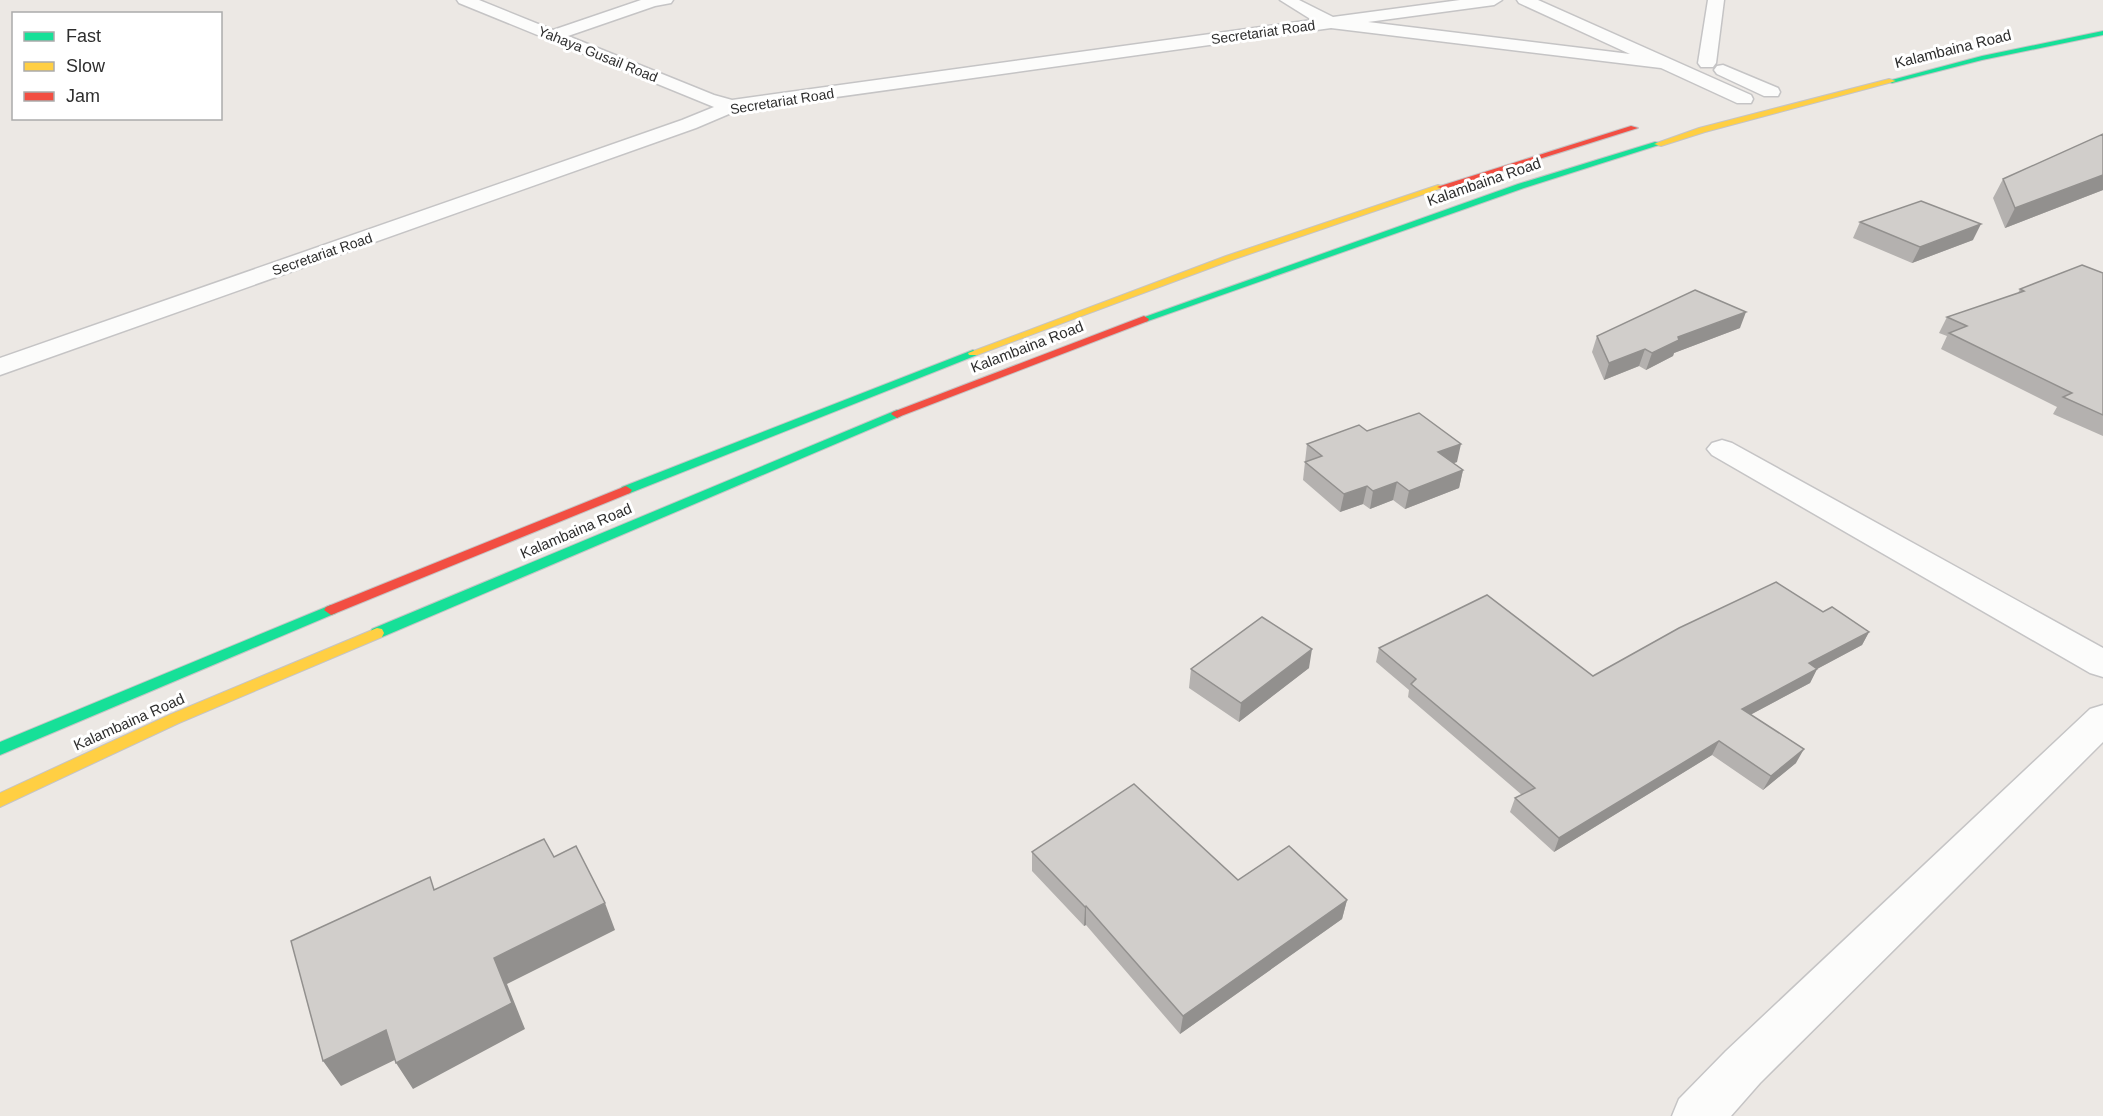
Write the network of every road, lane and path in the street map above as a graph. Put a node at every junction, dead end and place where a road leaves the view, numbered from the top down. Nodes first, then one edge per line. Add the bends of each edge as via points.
1 (465, 0) edge
2 (665, 0) edge
3 (1288, 0) edge
4 (1411, 0) edge
5 (1494, 0) edge
6 (1525, 0) edge
7 (1557, 0) edge
8 (1716, 0) edge
9 (1308, 13) junction
10 (1332, 23) junction
11 (2103, 33) edge
12 (554, 35) junction
13 (1696, 58) junction
14 (1663, 63) junction
15 (1776, 90) joint
16 (707, 99) junction
17 (1744, 99) junction
18 (1721, 105) dead end
19 (732, 106) junction
20 (1653, 123) dead end
21 (278, 248) dead end
22 (0, 368) edge
23 (1722, 449) dead end
24 (2103, 664) edge
25 (2103, 718) edge
26 (0, 749) edge
27 (0, 800) edge
28 (1697, 1116) edge

1 - 12 street, Yahaya Gusail Road
2 - 12 street
3 - 9 street
4 - 9 street, Secretariat Road
5 - 10 street, Secretariat Road
6 - 14 street
7 - 13 street
8 - 13 street
9 - 10 street
9 - 16 street, Secretariat Road
10 - 14 street
10 - 19 street, Secretariat Road
11 - 27 main road, Kalambaina Road via 1983,58 1702,130 1521,186 1171,309 884,419 174,719
12 - 16 street, Yahaya Gusail Road
13 - 15 street
14 - 17 street
15 - 17 main road
16 - 19 street, Yahaya Gusail Road
16 - 21 street, Secretariat Road
17 - 18 main road
19 - 22 street, Secretariat Road
20 - 26 main road via 1352,216 831,405
23 - 24 street
25 - 28 street

